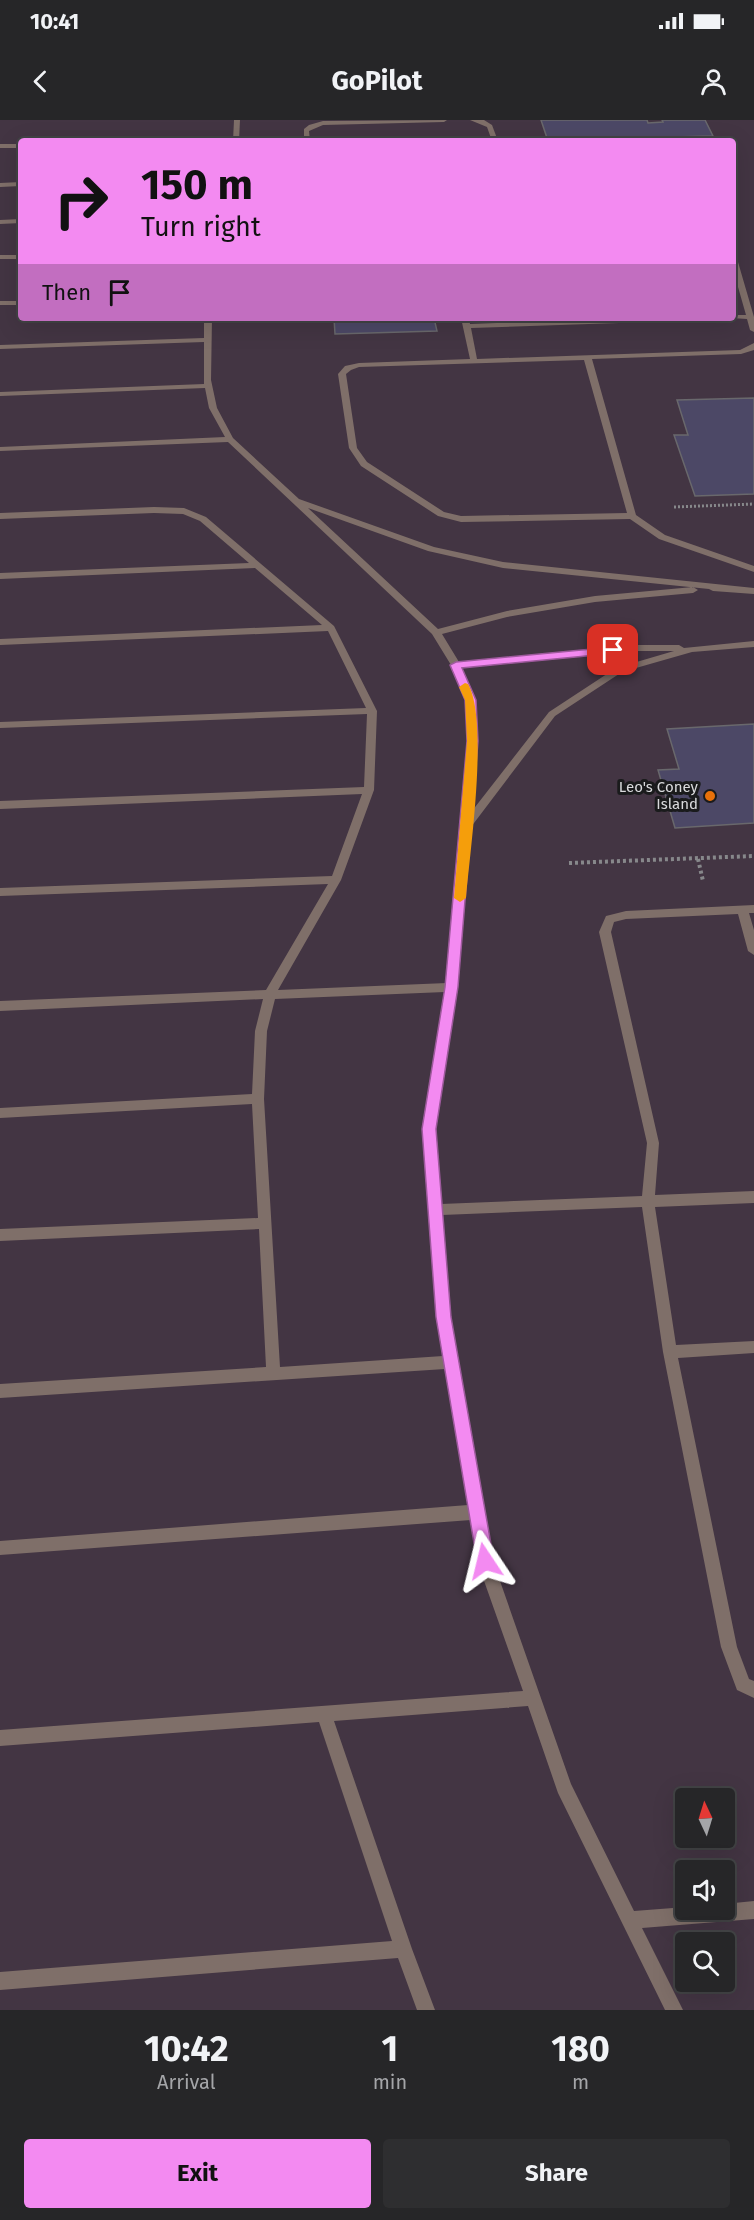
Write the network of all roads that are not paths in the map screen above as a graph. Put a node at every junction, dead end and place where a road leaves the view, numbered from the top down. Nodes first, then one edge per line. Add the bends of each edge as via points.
1 (237, 120) edge
2 (444, 120) edge
3 (473, 120) edge
4 (236, 138) edge
5 (307, 138) edge
6 (494, 138) edge
7 (0, 146) edge
8 (18, 146) edge
9 (18, 184) edge
10 (0, 185) edge
11 (18, 221) edge
12 (0, 222) edge
13 (18, 256) edge
14 (0, 257) edge
15 (736, 276) edge
16 (0, 303) edge
17 (18, 303) edge
18 (736, 317) edge
19 (750, 317) junction
20 (208, 321) edge
21 (526, 321) edge
22 (466, 322) edge
23 (754, 330) edge
24 (207, 340) junction
25 (754, 345) edge
26 (0, 347) edge
27 (587, 357) junction
28 (474, 361) junction
29 (208, 386) junction
30 (0, 394) edge
31 (230, 439) junction
32 (0, 450) edge
33 (291, 498) junction
34 (0, 516) edge
35 (632, 516) junction
36 (259, 565) junction
37 (754, 569) edge
38 (0, 576) edge
39 (721, 587) junction
40 (754, 591) edge
41 (331, 628) junction
42 (436, 632) junction
43 (0, 642) edge
44 (754, 644) edge
45 (692, 649) junction
46 (456, 665) junction
47 (372, 711) junction
48 (0, 725) edge
49 (369, 790) junction
50 (0, 805) edge
51 (467, 826) junction
52 (336, 880) junction
53 (0, 892) edge
54 (749, 910) edge
55 (754, 951) edge
56 (452, 987) junction
57 (270, 994) junction
58 (0, 1006) edge
59 (258, 1099) junction
60 (0, 1113) edge
61 (754, 1197) edge
62 (648, 1202) junction
63 (435, 1210) junction
64 (266, 1223) junction
65 (0, 1235) edge
66 (754, 1347) edge
67 (670, 1352) junction
68 (451, 1362) junction
69 (273, 1374) junction
70 (0, 1391) edge
71 (477, 1512) junction
72 (0, 1548) edge
73 (754, 1690) edge
74 (533, 1698) junction
75 (324, 1714) junction
76 (0, 1738) edge
77 (754, 1910) edge
78 (630, 1920) junction
79 (403, 1949) junction
80 (0, 1982) edge
81 (426, 2010) edge
82 (674, 2010) edge

1 - 4 lane
2 - 5 lane via 323,123 310,126
3 - 6 lane via 490,126
7 - 8 lane
9 - 10 lane
11 - 12 lane
13 - 14 lane
15 - 19 lane
16 - 17 lane
18 - 19 lane
19 - 23 lane
20 - 24 lane
21 - 22 lane
22 - 28 lane
24 - 26 lane
24 - 29 lane
25 - 27 lane via 741,352
27 - 28 lane
27 - 35 lane
28 - 35 lane via 348,368 342,374 346,411 353,448 364,464 441,514 461,519
29 - 30 lane
29 - 31 lane via 213,408
31 - 32 lane
31 - 33 lane
33 - 39 lane via 431,549 503,565
33 - 42 lane
34 - 36 lane via 184,511 203,519
35 - 37 lane via 662,537
36 - 38 lane
36 - 41 lane
39 - 40 lane
39 - 42 lane via 596,599 507,614
41 - 43 lane
41 - 47 lane
42 - 46 lane
44 - 45 lane
45 - 46 lane via 635,648
45 - 51 lane via 619,670 552,714
46 - 51 lane via 470,700 473,741
47 - 48 lane
47 - 49 lane
49 - 50 lane
49 - 52 lane
51 - 56 lane
52 - 53 lane
52 - 57 lane
54 - 55 lane
54 - 62 lane via 626,915 610,919 605,932 653,1143
56 - 57 lane
56 - 63 lane via 429,1129
57 - 58 lane
57 - 59 lane via 261,1030
59 - 60 lane
59 - 64 lane
61 - 62 lane
62 - 63 lane
62 - 67 lane
63 - 68 lane via 443,1317
64 - 65 lane
64 - 69 lane
66 - 67 lane
67 - 73 lane via 729,1647 743,1684
68 - 69 lane
68 - 71 lane
69 - 70 lane
71 - 72 lane
71 - 74 lane via 485,1561
74 - 75 lane
74 - 78 lane via 564,1787
75 - 76 lane
75 - 79 lane
77 - 78 lane
78 - 82 lane
79 - 80 lane
79 - 81 lane

